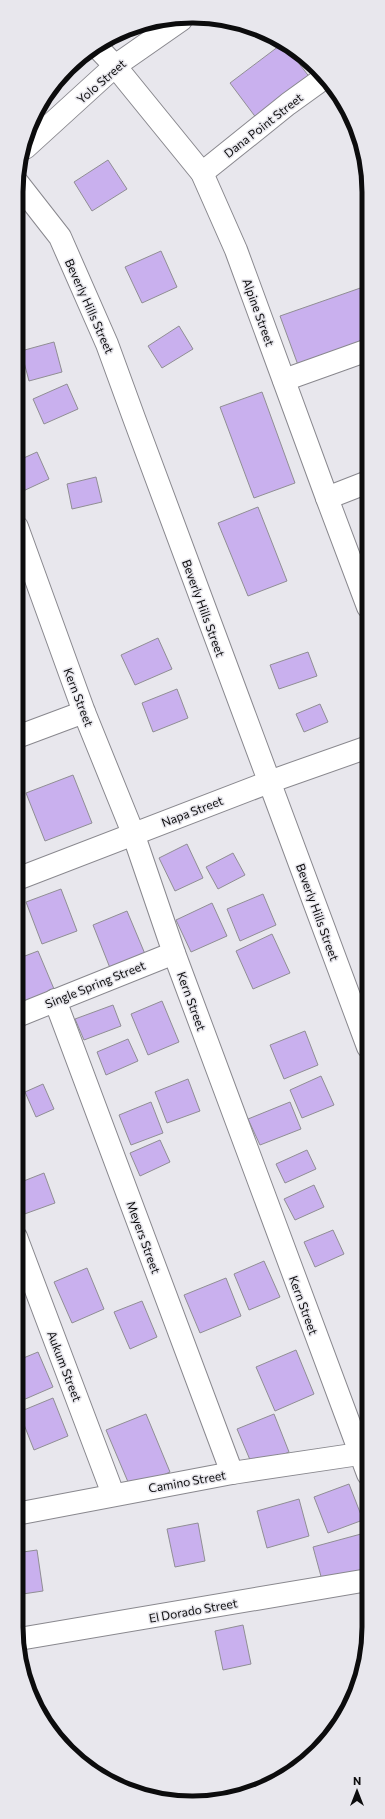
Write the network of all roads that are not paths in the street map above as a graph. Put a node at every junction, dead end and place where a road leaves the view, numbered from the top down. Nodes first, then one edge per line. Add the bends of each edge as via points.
1 (176, 23) edge
2 (100, 51) edge
3 (115, 66) junction
4 (320, 81) edge
5 (31, 143) edge
6 (202, 173) junction
7 (23, 189) edge
8 (362, 352) edge
9 (284, 380) junction
10 (362, 484) edge
11 (327, 498) junction
12 (23, 558) edge
13 (362, 591) edge
14 (84, 712) junction
15 (23, 735) edge
16 (362, 749) edge
17 (269, 782) junction
18 (133, 833) junction
19 (23, 877) edge
20 (174, 953) junction
21 (55, 1000) junction
22 (23, 1013) edge
23 (362, 1031) edge
24 (23, 1272) edge
25 (359, 1454) junction
26 (362, 1461) edge
27 (232, 1473) junction
28 (114, 1494) junction
29 (23, 1513) edge
30 (362, 1581) edge
31 (23, 1638) edge

1 - 3 street, Yolo Street
2 - 3 street, Alpine Street
3 - 5 street, Yolo Street
3 - 6 street, Alpine Street
4 - 6 street, Dana Point Street
6 - 9 street, Alpine Street via 236,250
7 - 17 street, Beverly Hills Street via 60,237 108,344
8 - 9 street
9 - 11 street, Alpine Street
10 - 11 street
11 - 13 street, Alpine Street
12 - 14 street, Kern Street
14 - 15 street
14 - 18 street, Kern Street
16 - 17 street, Napa Street
17 - 18 street, Napa Street
17 - 23 street, Beverly Hills Street
18 - 19 street, Napa Street
18 - 20 street, Kern Street
20 - 21 street, Single Spring Street
20 - 25 street, Kern Street
21 - 22 street, Single Spring Street
21 - 27 street, Meyers Street
24 - 28 street, Aukum Street
25 - 26 street, Kern Street
25 - 27 street, Camino Street
27 - 28 street, Camino Street
28 - 29 street, Camino Street
30 - 31 street, El Dorado Street

